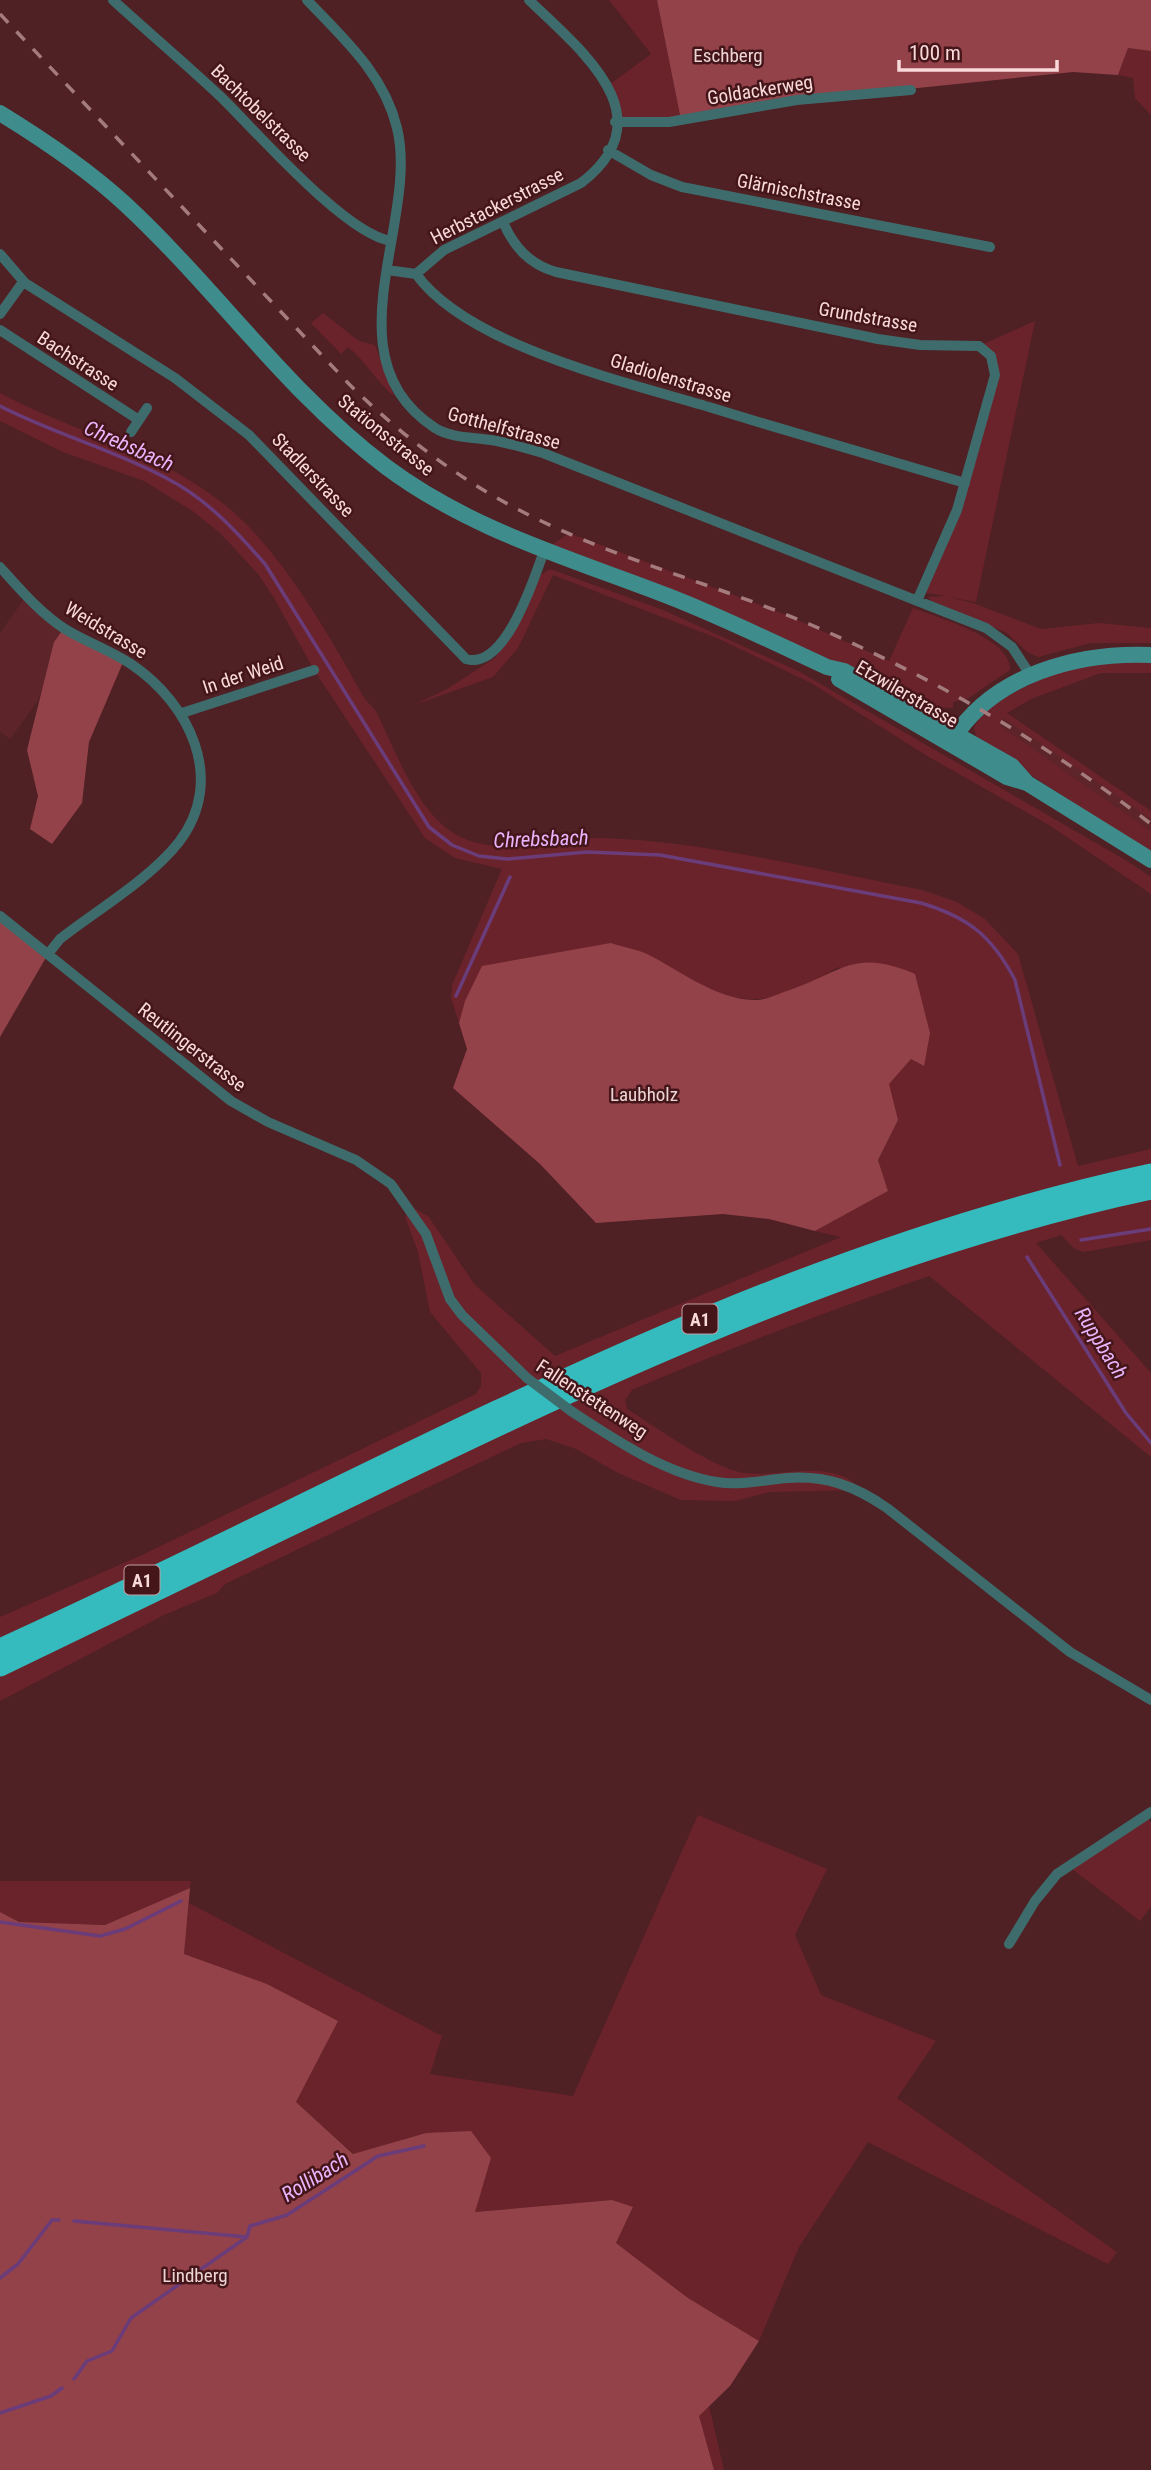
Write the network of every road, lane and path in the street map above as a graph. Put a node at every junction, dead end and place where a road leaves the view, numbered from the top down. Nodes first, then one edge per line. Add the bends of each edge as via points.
1 (113, 0) edge
2 (307, 0) edge
3 (529, 0) edge
4 (911, 90) dead end
5 (0, 113) edge
6 (615, 122) junction
7 (608, 150) junction
8 (503, 222) junction
9 (391, 241) junction
10 (990, 247) dead end
11 (0, 254) edge
12 (387, 270) junction
13 (416, 274) junction
14 (23, 282) junction
15 (0, 314) edge
16 (0, 330) edge
17 (147, 408) dead end
18 (139, 420) junction
19 (131, 432) dead end
20 (965, 483) junction
21 (544, 551) junction
22 (0, 566) edge
23 (917, 601) junction
24 (1151, 655) edge
25 (827, 667) joint
26 (314, 670) dead end
27 (1031, 676) junction
28 (182, 713) junction
29 (954, 738) junction
30 (1151, 860) edge
31 (0, 916) edge
32 (48, 954) junction
33 (1151, 1174) edge
34 (380, 1176) joint
35 (1151, 1189) edge
36 (5, 1645) edge
37 (0, 1666) edge
38 (1151, 1700) edge
39 (1151, 1812) edge
40 (1009, 1944) dead end

1 - 9 street, Bachtobelstrasse via 322,196 369,235
2 - 9 street, Gotthelfstrasse via 371,69 392,110 401,162
3 - 6 street, Herbstackerstrasse via 604,76
4 - 6 street, Goldackerweg via 797,100 669,122
5 - 21 main road, Stationsstrasse via 79,165 123,202 293,383 367,452 445,506
6 - 7 street, Herbstackerstrasse
7 - 8 street, Herbstackerstrasse via 581,183
7 - 10 street, Glärnischstrasse via 682,187
8 - 13 street, Herbstackerstrasse via 444,250
8 - 20 street, Grundstrasse via 525,256 556,272 892,342 984,348 994,361 995,375
9 - 12 street, Gotthelfstrasse
11 - 14 street, Stadlerstrasse
12 - 13 street
12 - 23 street, Gotthelfstrasse via 381,322 385,355 405,398 434,427 543,453
13 - 20 street, Gladiolenstrasse via 429,291 457,311 552,359
14 - 15 street
14 - 21 street, Stadlerstrasse via 175,378 249,435 466,660 482,660 502,640 523,605
16 - 18 street, Bachstrasse
17 - 18 street
18 - 19 street
20 - 23 street, Grundstrasse
21 - 25 main road, Stationsstrasse via 668,596
22 - 28 street, Weidstrasse via 48,617 130,664
23 - 27 street, Gotthelfstrasse via 994,633 1015,651
24 - 27 main road via 1090,658
25 - 29 main road, Etzwilerstrasse via 839,679
26 - 28 street, In der Weid
27 - 29 main road via 983,705
28 - 32 street, Weidstrasse via 198,750 201,774 186,832 160,861
29 - 30 main road, Etzwilerstrasse via 1007,776 1027,783
31 - 32 street, Reutlingerstrasse
32 - 34 street, Reutlingerstrasse via 231,1101 356,1160
33 - 36 highway, A1 via 943,1229 687,1325 437,1437
34 - 38 street, Fallenstettenweg, bridge via 391,1184 426,1234 456,1307 527,1378 572,1411 647,1456 702,1479 734,1483 827,1479 859,1490 1070,1652
35 - 37 highway, A1 via 918,1253 695,1338 450,1448
39 - 40 street via 1057,1874

